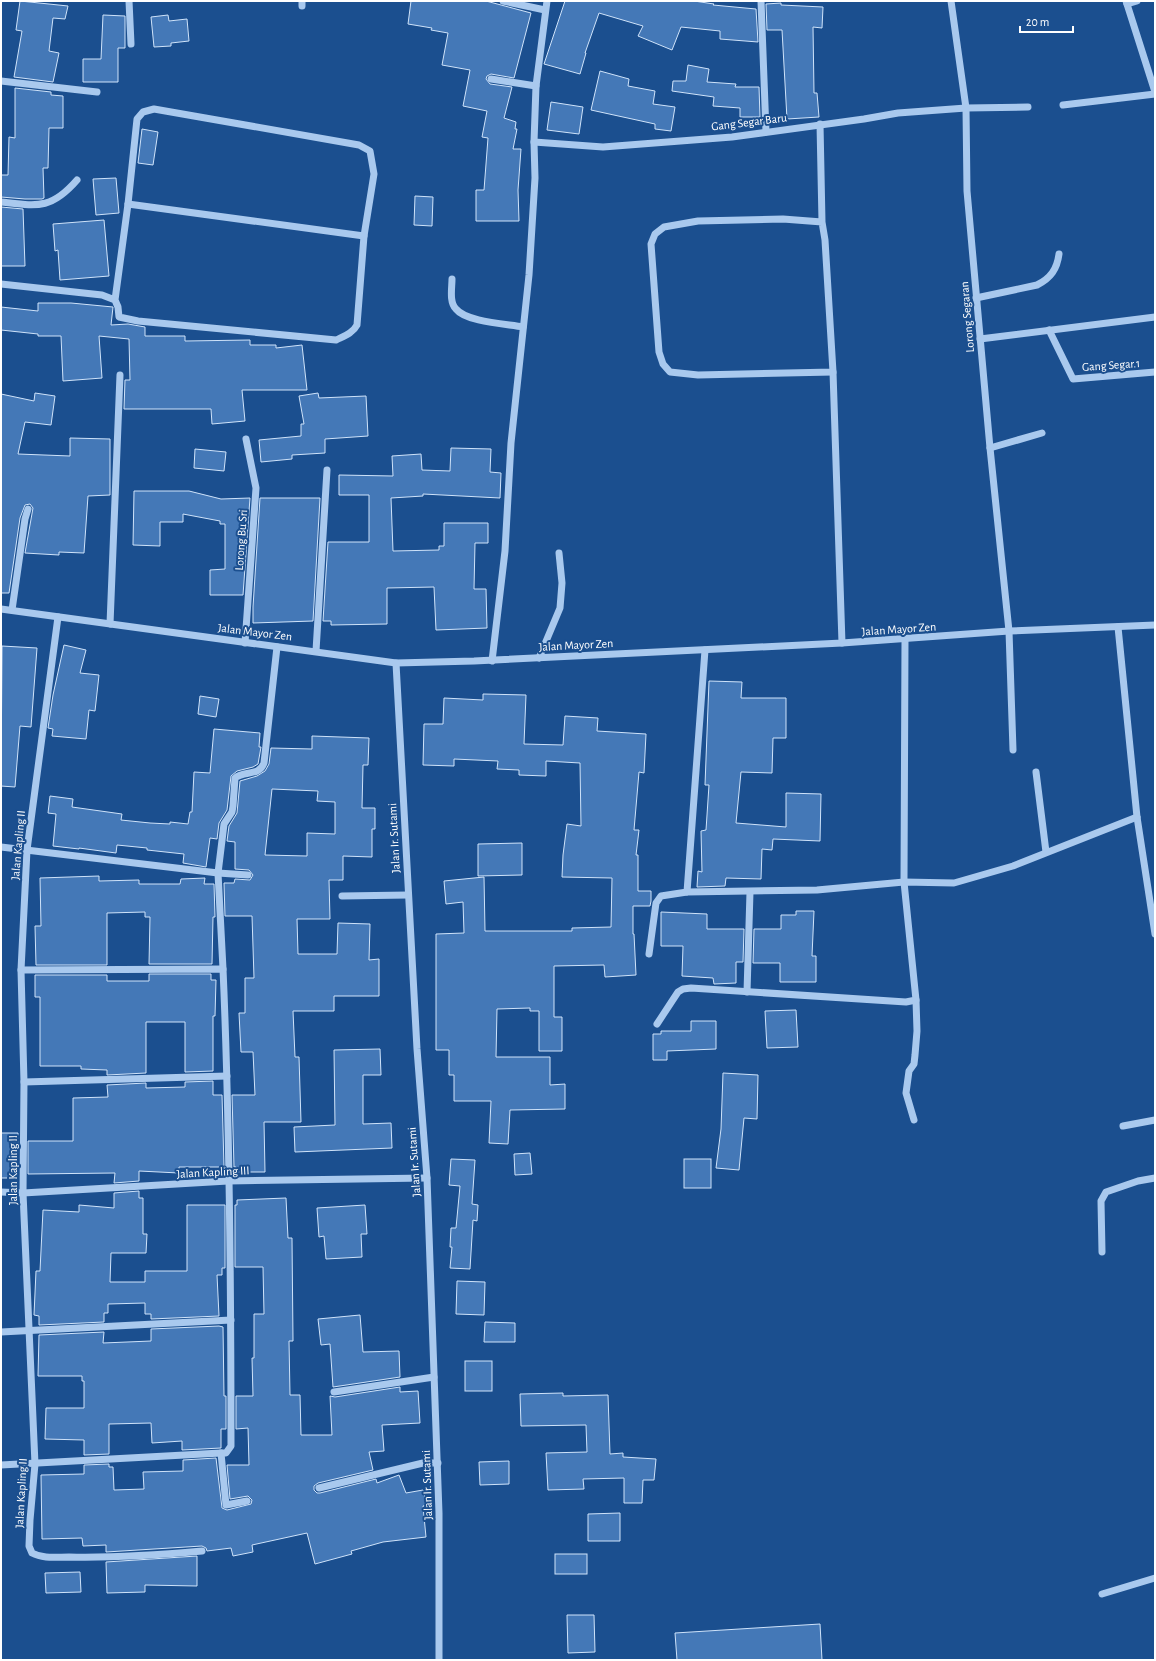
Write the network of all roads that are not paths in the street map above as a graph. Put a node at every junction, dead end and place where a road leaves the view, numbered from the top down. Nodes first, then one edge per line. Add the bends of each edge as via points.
1 (129, 1) edge
2 (503, 1) edge
3 (547, 1) edge
4 (760, 1) edge
5 (951, 1) edge
6 (1137, 1) edge
7 (1126, 2) edge
8 (545, 10) junction
9 (131, 44) dead end
10 (491, 79) dead end
11 (1, 81) edge
12 (1154, 82) edge
13 (536, 86) junction
14 (98, 92) dead end
15 (1155, 93) edge
16 (1063, 105) dead end
17 (1028, 107) dead end
18 (966, 108) junction
19 (820, 124) junction
20 (766, 132) junction
21 (534, 142) junction
22 (77, 180) dead end
23 (1, 202) edge
24 (128, 204) junction
25 (822, 222) junction
26 (364, 236) junction
27 (1059, 254) dead end
28 (452, 279) dead end
29 (1, 284) edge
30 (976, 298) junction
31 (115, 300) junction
32 (1155, 317) edge
33 (523, 327) junction
34 (1049, 330) junction
35 (980, 339) junction
36 (833, 372) junction
37 (1155, 372) edge
38 (120, 375) dead end
39 (1042, 433) dead end
40 (246, 439) dead end
41 (990, 448) junction
42 (327, 470) dead end
43 (28, 509) dead end
44 (559, 553) dead end
45 (1, 609) edge
46 (12, 610) junction
47 (58, 617) junction
48 (110, 624) junction
49 (1155, 625) edge
50 (1118, 627) junction
51 (1009, 631) junction
52 (905, 640) junction
53 (245, 643) junction
54 (842, 643) junction
55 (277, 647) junction
56 (705, 650) junction
57 (316, 651) junction
58 (539, 658) junction
59 (492, 660) junction
60 (396, 663) junction
61 (1013, 750) dead end
62 (1036, 772) dead end
63 (1137, 817) junction
64 (1, 847) edge
65 (27, 850) junction
66 (1046, 852) junction
67 (218, 873) junction
68 (248, 875) dead end
69 (904, 882) junction
70 (687, 892) junction
71 (750, 892) junction
72 (408, 895) junction
73 (342, 896) dead end
74 (1152, 904) edge
75 (1155, 934) edge
76 (649, 954) dead end
77 (223, 969) junction
78 (21, 970) junction
79 (747, 992) junction
80 (916, 1000) junction
81 (657, 1024) dead end
82 (227, 1076) junction
83 (24, 1082) junction
84 (914, 1120) dead end
85 (1155, 1120) edge
86 (1123, 1126) dead end
87 (427, 1178) junction
88 (1155, 1178) edge
89 (228, 1181) junction
90 (1, 1192) edge
91 (23, 1193) junction
92 (1102, 1252) dead end
93 (231, 1320) junction
94 (30, 1331) junction
95 (1, 1332) edge
96 (434, 1377) junction
97 (334, 1392) dead end
98 (220, 1453) junction
99 (438, 1463) junction
100 (35, 1464) junction
101 (1, 1465) edge
102 (319, 1488) dead end
103 (247, 1501) dead end
104 (202, 1551) dead end
105 (1155, 1578) edge
106 (1102, 1594) dead end
107 (439, 1660) edge

1 - 9 street
2 - 8 street
3 - 8 street
4 - 20 street
5 - 18 street, Lorong Segaran
6 - 7 street
7 - 12 street
8 - 13 street
10 - 13 street
11 - 14 street
12 - 15 street
13 - 21 street
15 - 16 street
17 - 18 street, Gang Segar Baru
18 - 19 street, Gang Segar Baru via 898,113
18 - 30 street, Lorong Segaran via 966,191
19 - 20 street, Gang Segar Baru
19 - 25 street
20 - 21 street, Gang Segar Baru via 603,147
21 - 33 street via 535,178
22 - 23 street via 58,198 44,204
24 - 26 street
24 - 26 street via 137,119 143,112 154,109 359,145 370,151 374,174
24 - 31 street
25 - 36 street
25 - 36 street via 698,221 664,227 655,234 651,244 658,344 663,364 670,372
26 - 31 street via 357,324 354,330 336,340 138,321 119,317
27 - 30 street via 1058,264 1045,281
28 - 33 street via 452,300 455,309 463,315
29 - 31 street via 102,295
30 - 35 street, Lorong Segaran
32 - 34 street
33 - 59 street via 511,443 505,551
34 - 35 street
34 - 37 street, Gang Segar.1 via 1073,379
35 - 41 street, Lorong Segaran
36 - 54 street
38 - 48 street
39 - 41 street
40 - 53 street, Lorong Bu Sri via 256,488
41 - 51 street, Lorong Segaran
42 - 57 street
43 - 46 street
44 - 58 street via 562,583 560,608
45 - 46 street, Jalan Mayor Zen
46 - 47 street, Jalan Mayor Zen
47 - 48 street, Jalan Mayor Zen
47 - 65 street, Jalan Kapling II
48 - 53 street, Jalan Mayor Zen
49 - 50 street, Jalan Mayor Zen
50 - 51 street, Jalan Mayor Zen
50 - 63 street
51 - 52 street, Jalan Mayor Zen
51 - 61 street, Lorong Segaran
52 - 54 street, Jalan Mayor Zen
52 - 69 street
53 - 55 street, Jalan Mayor Zen
54 - 56 street, Jalan Mayor Zen
55 - 57 street, Jalan Mayor Zen
55 - 67 street via 264,763 258,771 235,778 232,812 224,824
56 - 58 street, Jalan Mayor Zen
56 - 70 street
57 - 60 street, Jalan Mayor Zen
58 - 59 street, Jalan Mayor Zen
59 - 60 street, Jalan Mayor Zen
60 - 72 street, Jalan Ir. Sutami
62 - 66 street
63 - 66 street
63 - 74 street
64 - 65 street
65 - 67 street
65 - 78 street, Jalan Kapling II
66 - 69 street via 1013,866 954,883
67 - 68 street
67 - 77 street
69 - 71 street via 817,890
69 - 80 street
70 - 71 street
70 - 76 street via 661,896 656,903
71 - 79 street
72 - 73 street
72 - 87 street, Jalan Ir. Sutami
74 - 75 street
77 - 78 street
77 - 82 street
78 - 83 street, Jalan Kapling II
79 - 80 street via 906,1002
79 - 81 street via 684,989 678,992
80 - 84 street via 915,1055 914,1064 909,1071 906,1093
82 - 83 street
82 - 89 street
83 - 91 street, Jalan Kapling II
85 - 86 street
87 - 89 street, Jalan Kapling III
87 - 96 street, Jalan Ir. Sutami
88 - 92 street via 1106,1192 1101,1201
89 - 91 street, Jalan Kapling III
89 - 93 street
90 - 91 street, Jalan Kapling III
91 - 94 street, Jalan Kapling II
93 - 94 street
93 - 98 street via 231,1446 226,1452
94 - 95 street
94 - 100 street, Jalan Kapling II
96 - 97 street
96 - 99 street, Jalan Ir. Sutami
98 - 100 street
98 - 103 street via 226,1505
99 - 102 street via 423,1463
99 - 107 street, Jalan Ir. Sutami
100 - 101 street
100 - 104 street, Jalan Kapling II via 29,1546 32,1553 39,1557 147,1556
105 - 106 street

